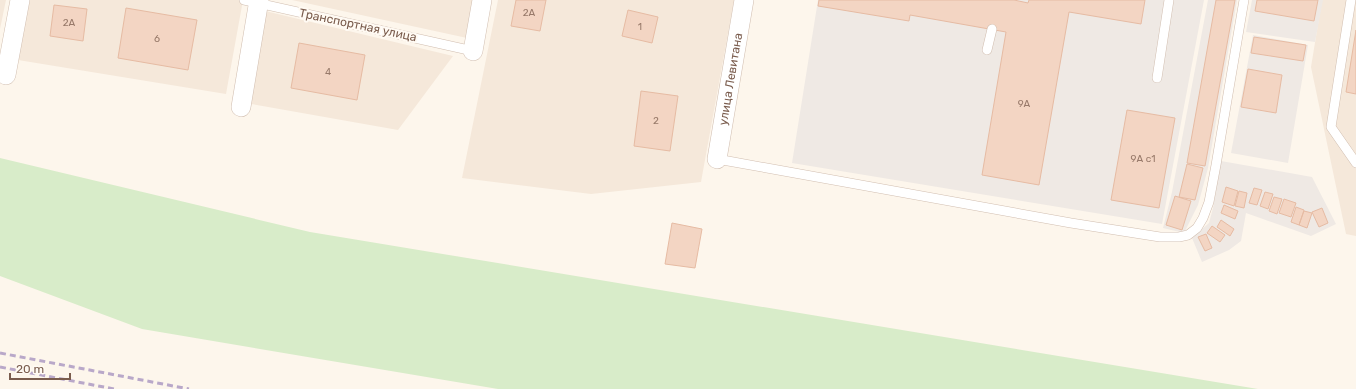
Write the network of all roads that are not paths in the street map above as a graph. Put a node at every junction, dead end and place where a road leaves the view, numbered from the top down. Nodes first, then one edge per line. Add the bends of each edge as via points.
1 (20, 0) edge
2 (482, 0) edge
3 (744, 0) edge
4 (1169, 0) edge
5 (1244, 0) edge
6 (1351, 0) edge
7 (254, 1) edge
8 (992, 29) dead end
9 (473, 50) joint
10 (987, 50) dead end
11 (6, 75) dead end
12 (1157, 78) dead end
13 (241, 107) dead end
14 (717, 159) joint
15 (1356, 163) edge

1 - 11 street
2 - 9 street
3 - 14 street, улица Левитана
4 - 12 lane
5 - 14 lane via 1209,202 1203,218 1188,235 1160,237 1071,223
6 - 15 lane via 1332,127
7 - 9 lane, Транспортная улица
7 - 13 street
8 - 10 lane

